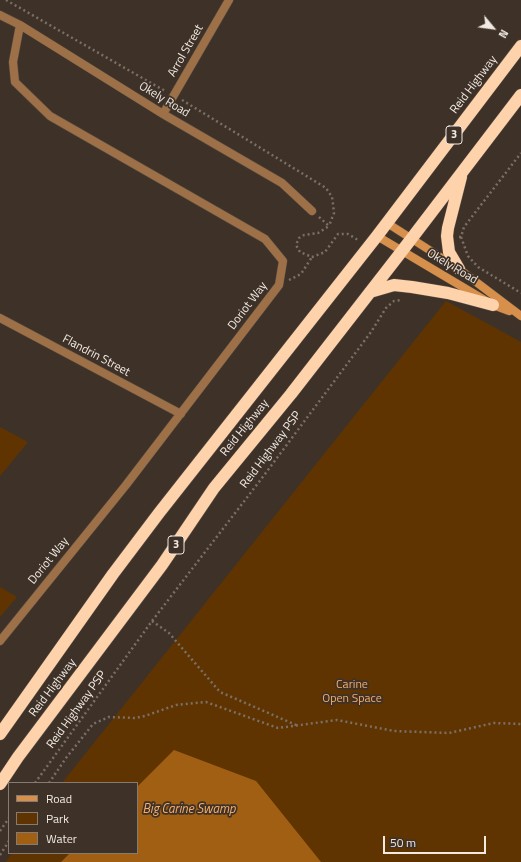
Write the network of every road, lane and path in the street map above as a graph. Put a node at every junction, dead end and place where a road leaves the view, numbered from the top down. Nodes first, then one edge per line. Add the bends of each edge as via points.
1 (6, 0) edge
2 (229, 0) edge
3 (0, 15) edge
4 (20, 26) junction
5 (521, 46) edge
6 (174, 95) junction
7 (521, 95) edge
8 (163, 114) junction
9 (521, 153) edge
10 (463, 172) junction
11 (312, 211) joint
12 (387, 223) junction
13 (329, 226) junction
14 (377, 236) junction
15 (447, 236) junction
16 (461, 237) junction
17 (412, 238) junction
18 (368, 248) junction
19 (402, 251) junction
20 (312, 257) junction
21 (459, 269) junction
22 (279, 286) junction
23 (412, 287) junction
24 (370, 292) junction
25 (521, 293) edge
26 (492, 305) junction
27 (519, 315) edge
28 (0, 318) edge
29 (181, 414) junction
30 (152, 621) junction
31 (0, 641) edge
32 (521, 724) edge
33 (296, 725) junction
34 (0, 734) edge
35 (36, 782) edge
36 (50, 782) edge
37 (0, 784) edge
38 (8, 819) edge
39 (0, 831) edge
40 (8, 843) edge
41 (0, 855) edge

1 - 6 path
2 - 6 street, Arrol Street
3 - 4 street, Okely Road
4 - 8 street, Okely Road
4 - 22 street, Doriot Way via 13,62 15,82 50,116 265,239 283,261
5 - 12 highway, Reid Highway / 3
6 - 8 street, Arrol Street
6 - 13 path via 326,188 332,197 334,213
7 - 10 highway, Reid Highway / 3
8 - 11 street, Okely Road via 282,183
9 - 16 path via 464,227
10 - 15 highway
10 - 17 highway, Reid Highway / 3
11 - 13 path
12 - 14 highway, Reid Highway / 3
12 - 17 main road, Okely Road
13 - 20 path via 318,233 299,238 296,245 300,252
14 - 18 highway, Reid Highway / 3
14 - 19 main road, Okely Road
15 - 16 path
15 - 21 highway via 449,252
16 - 25 path via 468,256 478,267
17 - 19 highway, Reid Highway / 3
17 - 21 main road, Okely Road
18 - 20 path via 348,234 338,234 325,252
18 - 34 highway, Reid Highway / 3 via 159,513
19 - 24 highway, Reid Highway / 3
19 - 26 main road, Okely Road
20 - 22 path via 301,274
21 - 27 main road, Okely Road
22 - 29 street, Doriot Way
23 - 24 highway via 394,285
23 - 26 highway via 448,293
23 - 30 path, Reid Highway PSP via 410,299 394,301 386,308 295,434
24 - 37 highway, Reid Highway / 3 via 214,488 162,565
26 - 27 main road, Okely Road
28 - 29 street, Flandrin Street
29 - 31 street, Doriot Way
30 - 33 path via 169,633 220,692
30 - 35 path, Reid Highway PSP
32 - 33 path via 494,723 449,733 394,731 337,720
33 - 36 path via 278,728 206,702 176,705 135,718 109,717 93,724
38 - 39 path
40 - 41 path

